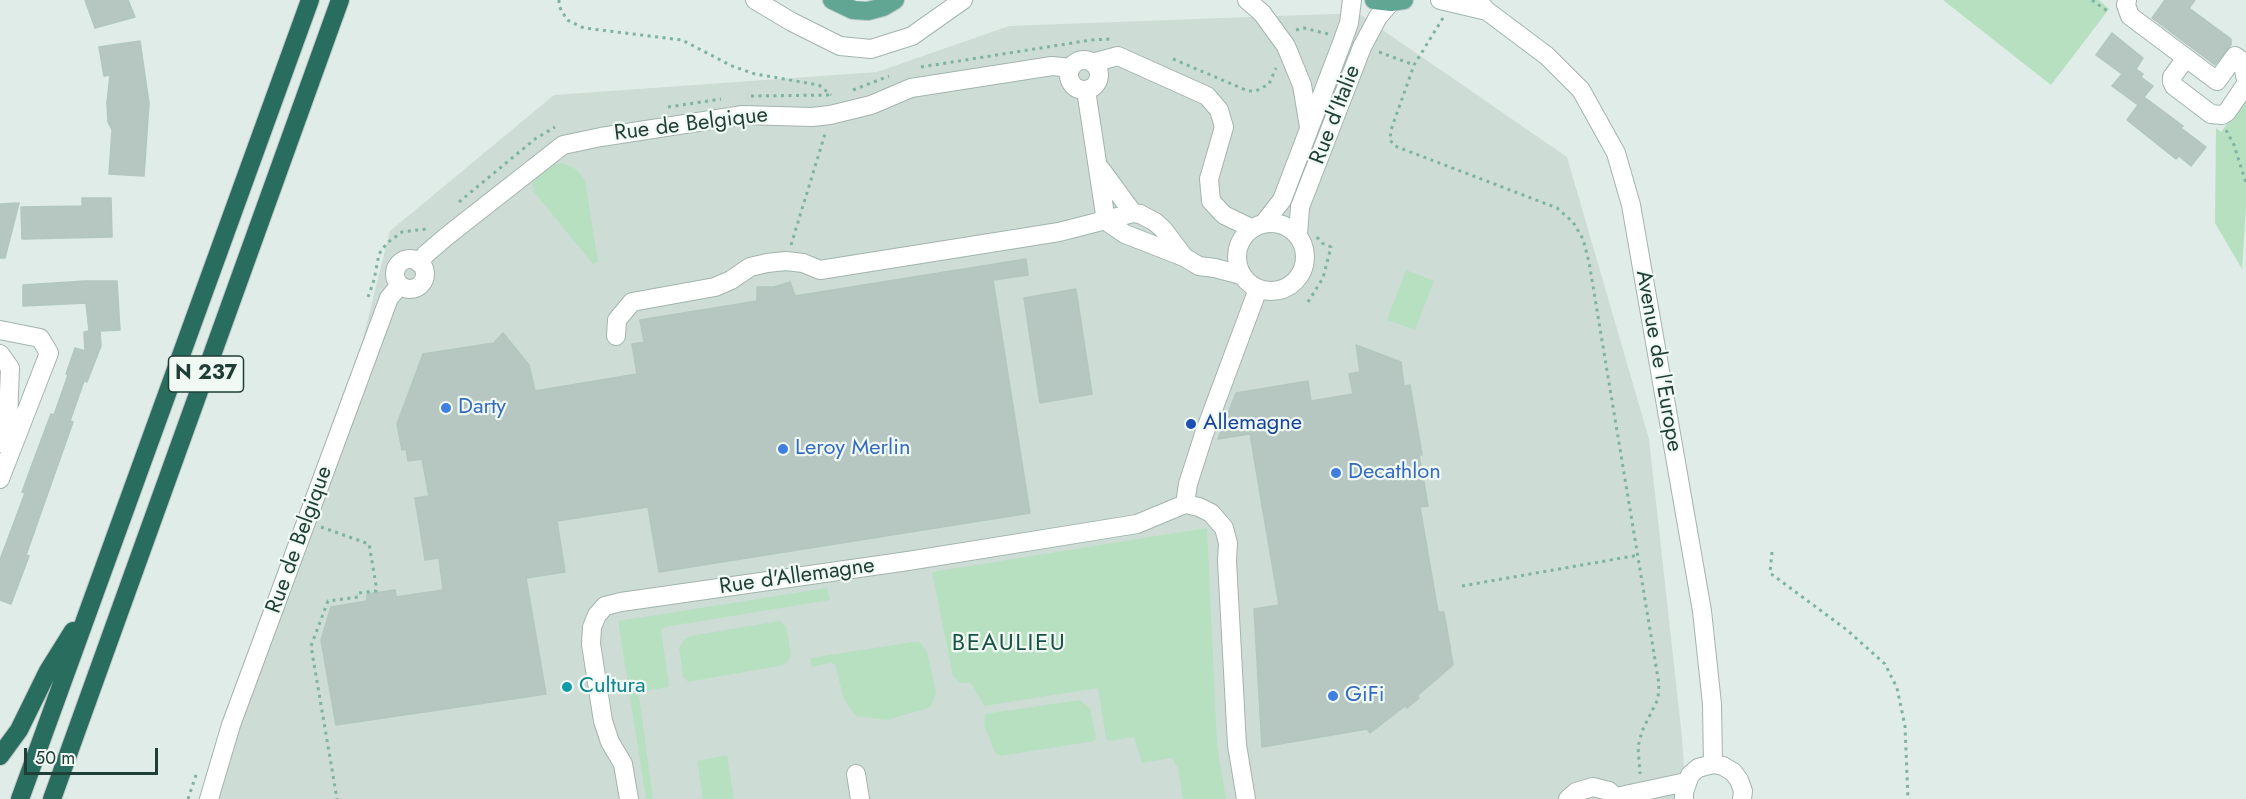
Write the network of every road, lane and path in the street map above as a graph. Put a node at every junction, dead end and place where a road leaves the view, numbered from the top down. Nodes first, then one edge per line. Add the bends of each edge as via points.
1 (310, 0) edge
2 (340, 0) edge
3 (559, 0) edge
4 (755, 0) edge
5 (832, 0) edge
6 (896, 0) edge
7 (963, 0) edge
8 (1247, 0) edge
9 (1352, 0) edge
10 (2127, 0) edge
11 (1390, 1) edge
12 (1446, 1) edge
13 (1482, 6) edge
14 (1114, 39) dead end
15 (1343, 40) junction
16 (1286, 46) junction
17 (1362, 47) junction
18 (1169, 58) dead end
19 (2186, 58) junction
20 (1092, 63) junction
21 (1414, 65) junction
22 (918, 67) dead end
23 (1071, 68) junction
24 (891, 75) dead end
25 (2246, 82) edge
26 (1086, 90) junction
27 (849, 91) dead end
28 (840, 93) dead end
29 (830, 95) junction
30 (742, 96) dead end
31 (722, 98) dead end
32 (659, 108) dead end
33 (830, 115) junction
34 (2218, 116) junction
35 (563, 125) dead end
36 (1309, 129) junction
37 (1098, 165) junction
38 (2246, 183) edge
39 (452, 208) dead end
40 (1133, 213) junction
41 (1106, 221) junction
42 (433, 223) dead end
43 (1258, 226) junction
44 (1305, 233) junction
45 (1184, 257) junction
46 (786, 261) junction
47 (1241, 275) junction
48 (1258, 290) junction
49 (368, 299) dead end
50 (1308, 302) dead end
51 (0, 330) edge
52 (616, 336) dead end
53 (0, 354) edge
54 (3, 471) edge
55 (1185, 504) junction
56 (307, 522) junction
57 (1772, 552) dead end
58 (1639, 555) junction
59 (1462, 586) dead end
60 (93, 597) junction
61 (71, 748) junction
62 (0, 756) edge
63 (1713, 764) junction
64 (199, 765) dead end
65 (855, 774) dead end
66 (1685, 790) edge
67 (1643, 791) junction
68 (1617, 798) edge
69 (20, 799) edge
70 (52, 799) edge
71 (58, 799) edge
72 (188, 799) edge
73 (209, 799) edge
74 (337, 799) edge
75 (629, 799) edge
76 (860, 799) edge
77 (1246, 799) edge
78 (1568, 799) edge
79 (1742, 799) edge
80 (1908, 799) edge

1 - 60 highway, N 237
2 - 61 highway, N 237
3 - 29 path via 567,20 584,28 682,40 732,66 819,85
4 - 7 street via 840,46 870,49 912,36
5 - 6 main road via 853,10 868,11
8 - 16 street via 1262,13
9 - 15 street, Rue d'Italie
10 - 19 street via 2130,16
11 - 17 street, Rue d'Italie
12 - 13 street, Avenue de l'Europe
12 - 21 path
13 - 63 street, Avenue de l'Europe via 1547,56 1581,90 1616,153 1630,205 1702,611 1712,704
14 - 22 path
15 - 16 path via 1304,28 1296,30
15 - 36 street, Rue d'Italie
16 - 18 path via 1269,84 1256,91
16 - 36 street via 1302,85
17 - 21 path
17 - 44 street, Rue d'Italie via 1300,207
19 - 25 street via 2217,81 2235,57 2242,61
19 - 34 street via 2172,77 2174,86
20 - 23 street via 1083,60
20 - 26 street via 1098,71 1098,81
20 - 43 street via 1119,56 1208,96 1219,110 1224,127 1209,179 1211,201 1224,215
21 - 58 path via 1391,130 1390,140 1395,146 1557,208 1573,222 1583,239
23 - 26 street via 1069,78 1073,86
23 - 33 street, Rue de Belgique via 1052,66 911,88 871,105
24 - 27 path
25 - 34 street via 2227,112
26 - 37 street
28 - 29 path
29 - 30 path
31 - 32 path
33 - 46 path
33 - 56 street, Rue de Belgique via 743,115 563,145 426,254 419,262 425,273 420,286 411,289 400,285 389,298
34 - 38 path via 2234,145
35 - 39 path via 535,139
36 - 43 street, Rue d'Italie via 1282,200
37 - 40 street
37 - 41 street
40 - 41 street
40 - 45 street via 1155,222
41 - 45 street via 1125,234
41 - 46 street via 820,270
42 - 49 path via 424,230 402,232 387,243 379,254
43 - 44 street via 1283,224
43 - 47 street via 1242,237 1237,250 1236,263
44 - 48 street via 1305,263 1296,281 1278,291
44 - 50 path via 1331,247 1323,278
45 - 47 street via 1198,266
46 - 52 street via 750,267 715,287 632,302 616,320
47 - 48 street
48 - 55 street via 1204,434
51 - 54 street via 40,338 49,353
53 - 54 street via 10,368
55 - 75 street, Rue d'Allemagne via 1137,524 605,606 592,627 591,644 603,721 622,764
55 - 77 street via 1211,513 1224,528 1228,543 1237,746
56 - 73 street, Rue de Belgique via 231,724
56 - 74 path via 369,544 376,585 376,591 328,602 311,646
57 - 80 path via 1770,573 1847,630 1885,664 1897,688 1905,726
58 - 59 path
58 - 67 path via 1659,684 1658,699 1638,747
60 - 62 highway via 48,671 19,730
60 - 69 highway, N 237
61 - 70 highway
61 - 71 highway
63 - 66 street via 1698,768
63 - 79 street via 1733,772 1743,791
64 - 72 path
65 - 76 street
66 - 67 street
67 - 68 street
68 - 78 street via 1609,791 1593,787

